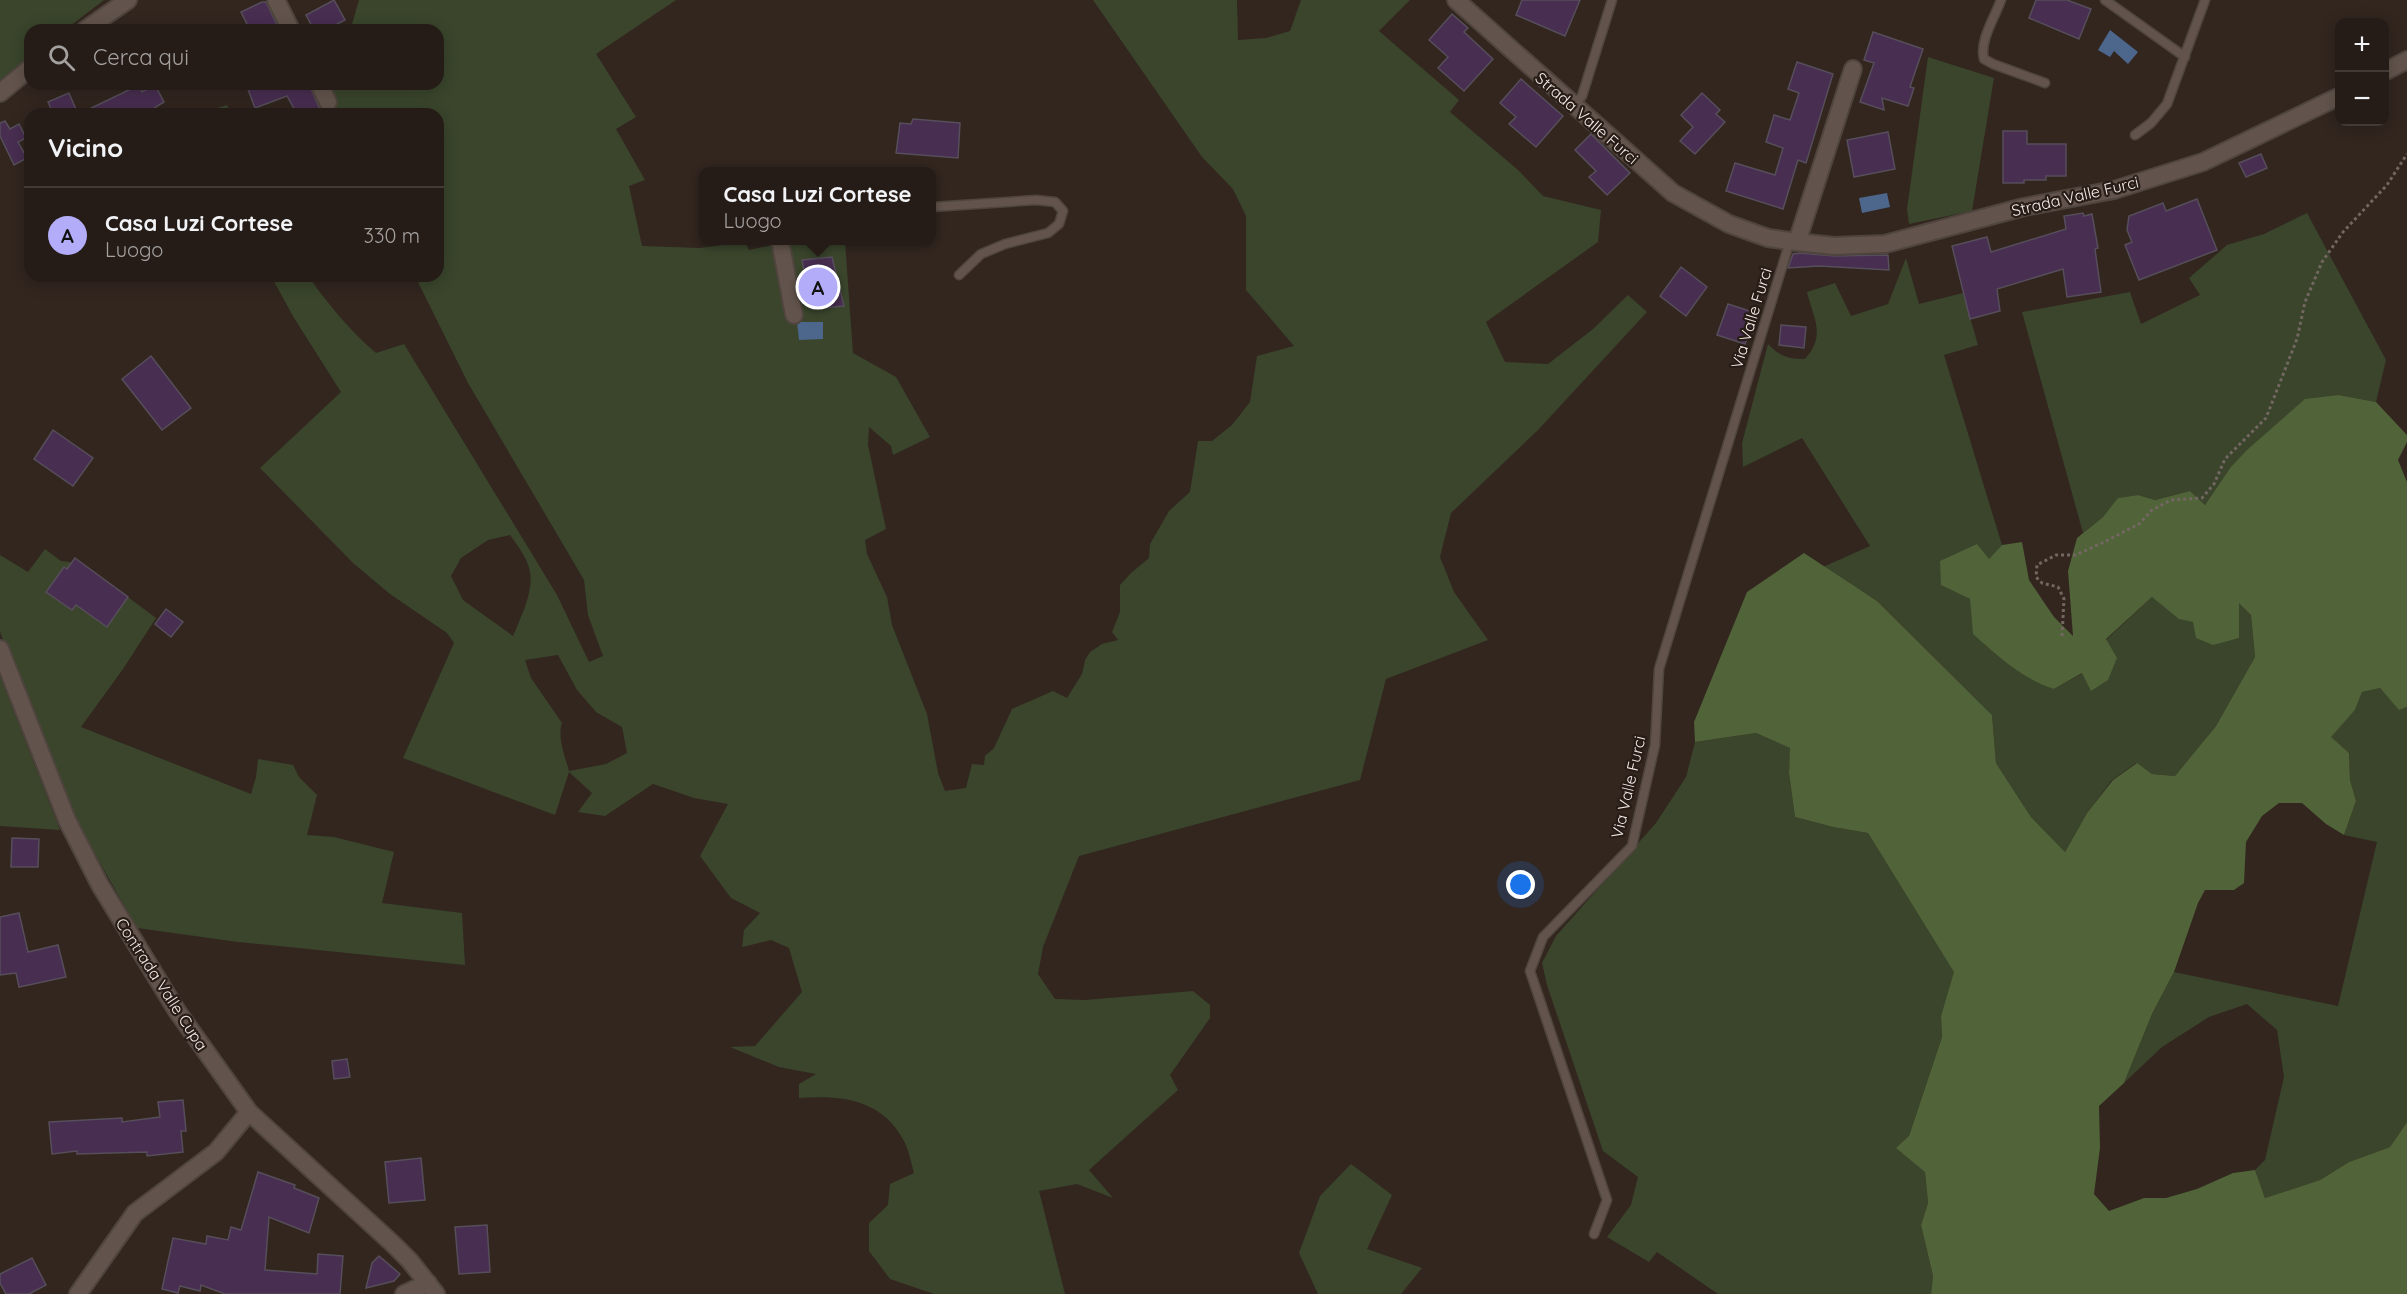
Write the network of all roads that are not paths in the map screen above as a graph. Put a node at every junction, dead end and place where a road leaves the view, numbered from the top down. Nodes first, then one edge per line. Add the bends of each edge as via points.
1 (128, 0) edge
2 (276, 0) edge
3 (1456, 0) edge
4 (1612, 0) edge
5 (2001, 0) edge
6 (2105, 0) edge
7 (2205, 0) edge
8 (94, 24) edge
9 (288, 24) edge
10 (2185, 57) junction
11 (1853, 69) dead end
12 (24, 73) edge
13 (2045, 83) dead end
14 (322, 90) edge
15 (0, 93) edge
16 (2335, 98) edge
17 (328, 102) dead end
18 (1573, 105) junction
19 (2134, 135) dead end
20 (936, 207) edge
21 (1793, 242) junction
22 (781, 245) edge
23 (959, 275) dead end
24 (794, 315) dead end
25 (0, 649) edge
26 (249, 1112) junction
27 (1594, 1234) dead end
28 (432, 1289) edge
29 (78, 1294) edge
30 (404, 1294) edge

1 - 8 street
2 - 9 street
3 - 18 street, Strada Valle Furci
4 - 18 lane via 1582,96
5 - 13 lane via 1984,44 1984,59
6 - 10 lane
7 - 10 lane
10 - 19 lane via 2167,104
11 - 21 street
12 - 15 street
14 - 17 street
16 - 21 street, Strada Valle Furci via 2203,162 2114,190 2024,207 1885,244 1834,246
18 - 21 street, Strada Valle Furci via 1673,194 1729,224
20 - 23 lane via 1036,200 1055,202 1063,212 1059,224 1048,233 981,254
21 - 27 lane, Via Valle Furci via 1659,669 1655,745 1632,846 1543,937 1530,971 1607,1200
22 - 24 street
25 - 26 street, Contrada Valle Cupa via 63,810 100,885 177,1011
26 - 28 street, Contrada Valle Cupa via 410,1261
26 - 29 street via 216,1152 135,1213
28 - 30 street

